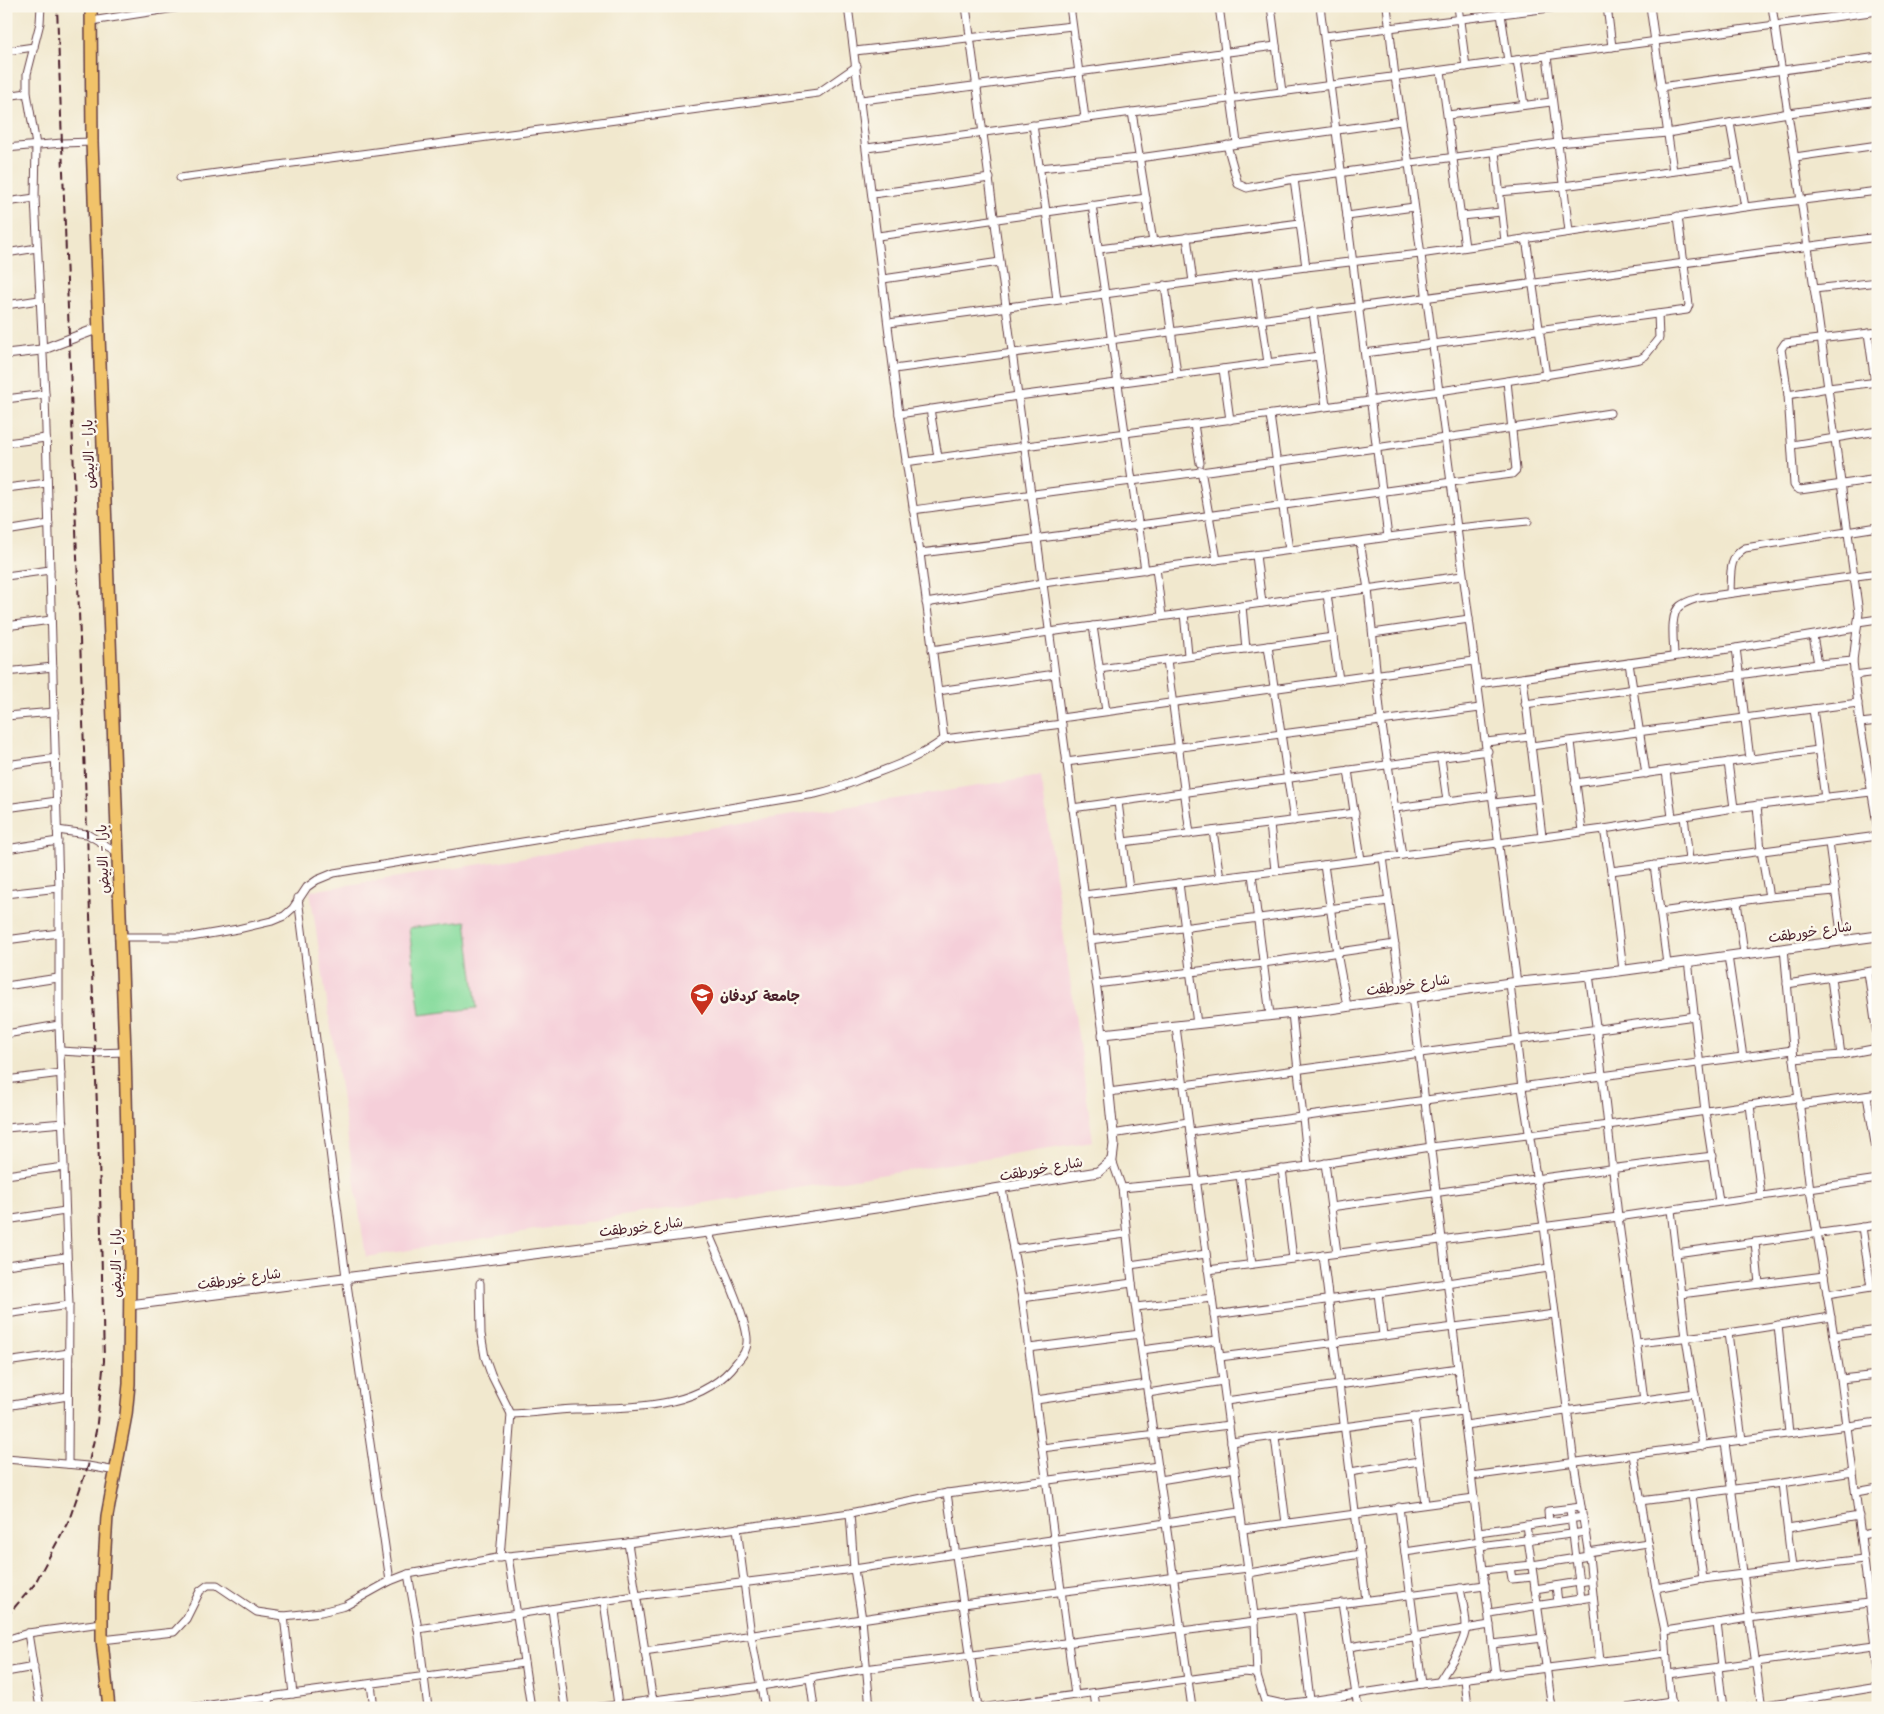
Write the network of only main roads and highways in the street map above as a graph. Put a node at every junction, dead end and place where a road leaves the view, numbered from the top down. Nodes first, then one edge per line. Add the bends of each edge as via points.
1 (91, 6) edge
2 (108, 1708) edge

1 - 2 main road, بارا - الابيض via 92,142 130,1260 129,1384 107,1516 102,1597

